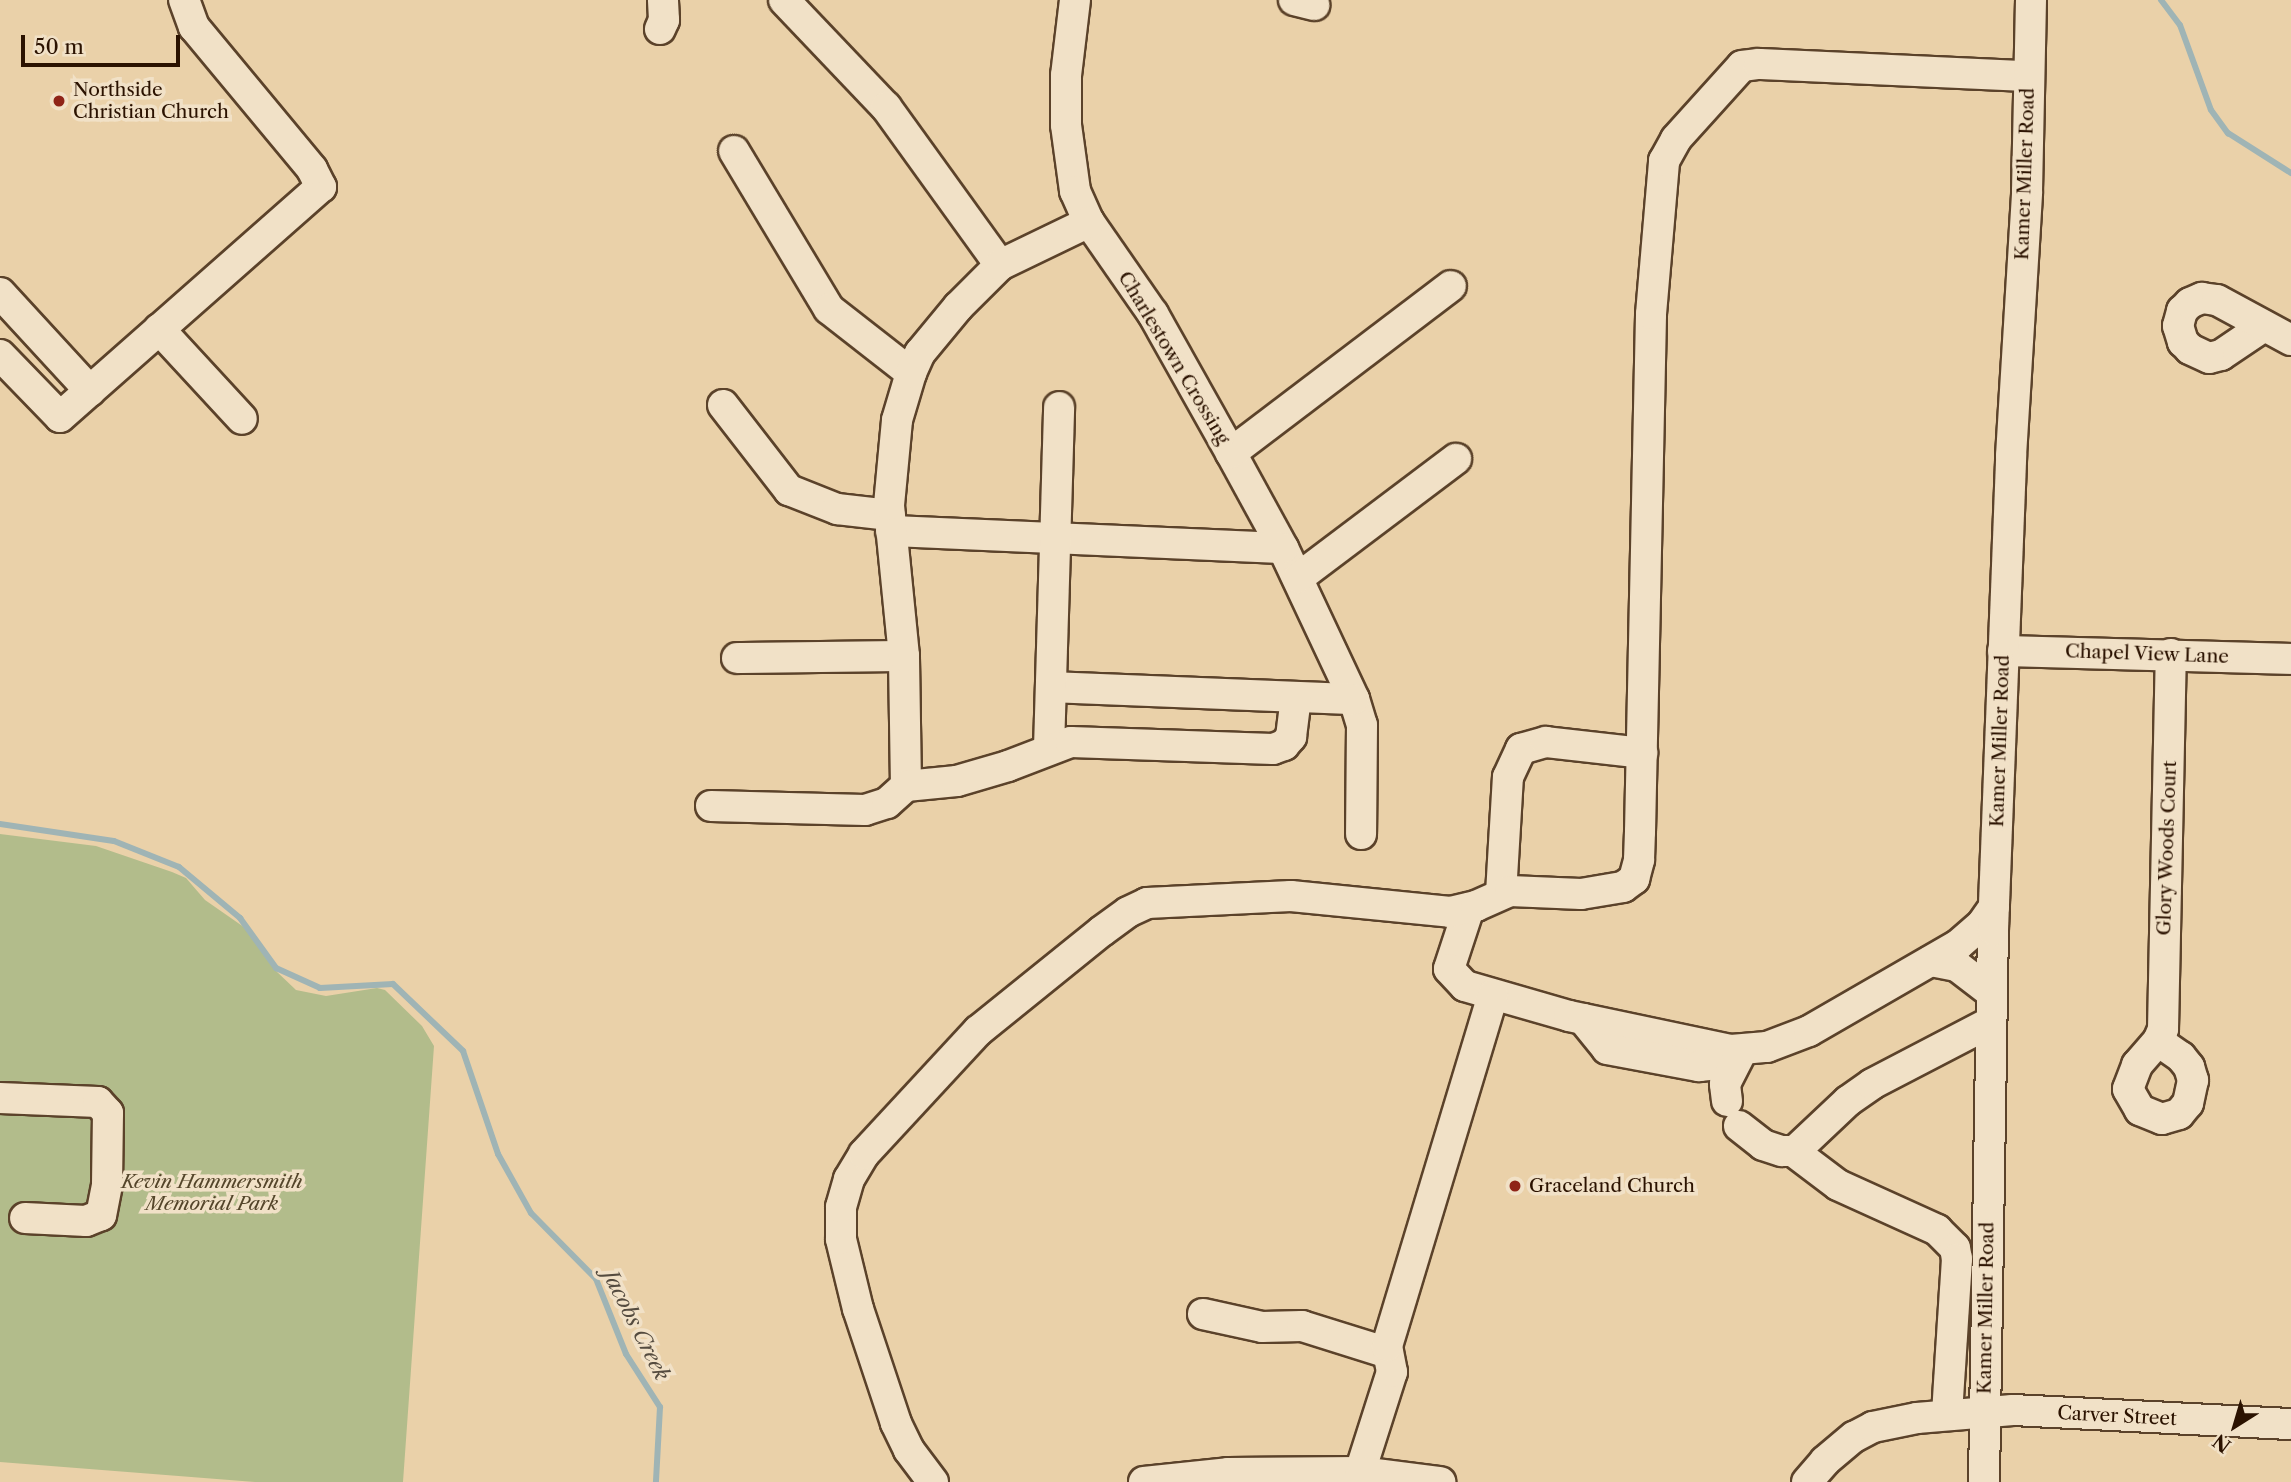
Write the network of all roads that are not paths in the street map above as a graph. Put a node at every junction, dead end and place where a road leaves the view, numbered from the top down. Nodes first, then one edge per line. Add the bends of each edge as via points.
1 (184, 0) edge
2 (663, 0) edge
3 (784, 0) edge
4 (1075, 0) edge
5 (2031, 0) edge
6 (660, 29) dead end
7 (2028, 76) junction
8 (734, 151) dead end
9 (1089, 222) junction
10 (1000, 265) junction
11 (1451, 286) dead end
12 (0, 293) edge
13 (2264, 326) dead end
14 (159, 330) junction
15 (2291, 340) edge
16 (0, 355) edge
17 (911, 373) junction
18 (90, 391) junction
19 (723, 405) dead end
20 (1059, 407) dead end
21 (242, 419) dead end
22 (1231, 453) junction
23 (1457, 459) dead end
24 (891, 523) junction
25 (1055, 540) junction
26 (1283, 548) junction
27 (1298, 578) junction
28 (2003, 651) junction
29 (2171, 654) junction
30 (904, 656) junction
31 (737, 658) dead end
32 (2291, 659) edge
33 (1052, 687) junction
34 (1296, 697) junction
35 (1354, 699) junction
36 (1049, 749) junction
37 (1642, 753) junction
38 (906, 786) junction
39 (710, 806) dead end
40 (1361, 834) dead end
41 (1487, 900) junction
42 (1994, 906) junction
43 (1931, 961) junction
44 (1992, 993) junction
45 (1493, 995) junction
46 (1991, 1022) junction
47 (2158, 1041) dead end
48 (1738, 1056) junction
49 (0, 1098) edge
50 (1793, 1151) junction
51 (25, 1218) dead end
52 (1203, 1314) dead end
53 (1390, 1339) junction
54 (1985, 1410) junction
55 (1947, 1414) junction
56 (2291, 1424) edge
57 (1360, 1472) junction
58 (933, 1482) edge
59 (1144, 1482) edge
60 (1440, 1482) edge
61 (1807, 1482) edge
62 (1984, 1482) edge

1 - 14 street via 194,27 312,169 321,187
2 - 6 street
3 - 10 street via 886,107
4 - 9 street, Charlestown Crossing via 1066,75 1066,125 1075,191
5 - 7 street, Kamer Miller Road
7 - 28 street, Kamer Miller Road via 2027,191
7 - 37 street via 1742,66 1676,139 1664,161 1651,314
8 - 17 street via 830,309
9 - 10 street
9 - 22 street, Charlestown Crossing via 1153,314
10 - 17 street via 920,353
11 - 22 street
12 - 18 street
13 - 15 street
14 - 18 street
14 - 21 street
16 - 18 street via 60,417
17 - 24 street via 897,420
19 - 24 street via 789,490 836,509
20 - 25 street
22 - 26 street, Charlestown Crossing
23 - 27 street
24 - 25 street
24 - 30 street
25 - 26 street
25 - 33 street
26 - 27 street, Charlestown Crossing
27 - 35 street, Charlestown Crossing
28 - 29 street, Chapel View Lane
28 - 42 street, Kamer Miller Road
29 - 32 street, Chapel View Lane
29 - 47 street, Glory Woods Court via 2163,1029
30 - 31 street
30 - 38 street
33 - 34 street
33 - 36 street
34 - 35 street
34 - 36 street via 1291,737 1273,748 1071,742
35 - 40 street, Charlestown Crossing via 1362,725
36 - 38 street via 957,781
37 - 41 street via 1639,860 1634,879 1623,887 1581,894 1521,891
37 - 41 street via 1546,742 1521,749 1508,777
38 - 39 street via 887,803 865,810
41 - 45 street via 1449,969 1465,986
41 - 58 street via 1450,912 1291,896 1147,903 1102,931 978,1031 864,1154 849,1179 841,1207 841,1239 858,1309 896,1423
42 - 43 street via 1958,945
42 - 44 street, Kamer Miller Road
43 - 44 street via 1958,966
43 - 48 street via 1806,1032
44 - 46 street, Kamer Miller Road
45 - 48 street
45 - 53 street
46 - 50 street via 1872,1084
46 - 54 street, Kamer Miller Road
48 - 50 street via 1725,1084 1733,1114 1763,1145
49 - 51 street via 98,1102 108,1113 107,1185 101,1215 86,1221
50 - 55 street via 1838,1185 1937,1230 1955,1248
52 - 53 street via 1262,1327 1302,1326
53 - 57 street via 1392,1372
54 - 55 street, Carver Street
54 - 56 street, Carver Street
54 - 62 street, Kamer Miller Road
55 - 61 street, Carver Street via 1873,1427 1839,1449
57 - 59 street via 1228,1473
57 - 60 street

